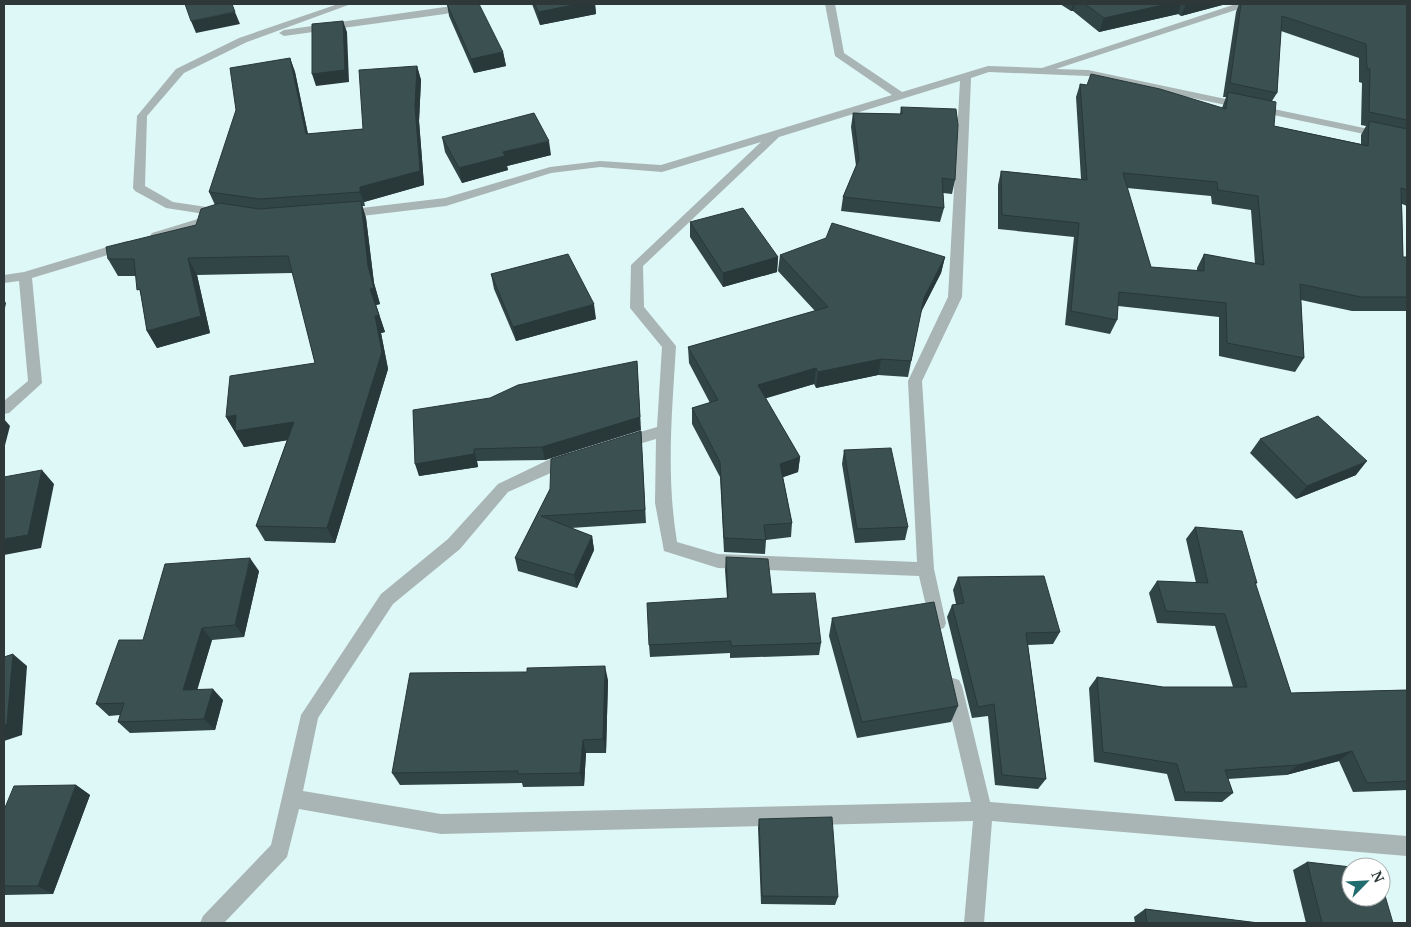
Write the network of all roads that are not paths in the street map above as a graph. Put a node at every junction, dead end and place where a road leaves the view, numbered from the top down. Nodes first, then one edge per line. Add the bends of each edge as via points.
1 (346, 4) edge
2 (478, 4) edge
3 (830, 4) edge
4 (1246, 4) edge
5 (243, 40) junction
6 (1038, 70) junction
7 (966, 75) junction
8 (899, 96) junction
9 (777, 133) junction
10 (1404, 141) edge
11 (331, 215) edge
12 (26, 276) junction
13 (4, 280) edge
14 (4, 409) edge
15 (664, 431) junction
16 (609, 447) edge
17 (582, 455) edge
18 (926, 569) junction
19 (942, 637) edge
20 (951, 676) edge
21 (291, 798) junction
22 (983, 811) junction
23 (1407, 846) edge
24 (210, 923) edge
25 (974, 923) edge

1 - 5 street
2 - 5 street via 445,12
3 - 8 street via 839,54
4 - 6 street
5 - 12 street via 180,71 142,116 139,188 170,205 228,214
6 - 7 street via 988,69
6 - 10 street via 1088,73
7 - 8 street
7 - 18 street via 955,297 915,382
8 - 9 street
9 - 11 street via 662,169 600,164 550,170 446,202
9 - 15 street via 637,265 637,308 669,346
12 - 13 street
12 - 14 street via 35,383
15 - 16 street
15 - 18 street via 663,504 670,546 718,561
17 - 21 street via 555,463 503,488 454,544 386,599 310,715
18 - 19 street
20 - 22 street
21 - 22 street via 441,824
21 - 24 street via 280,850
22 - 23 street
22 - 25 street

